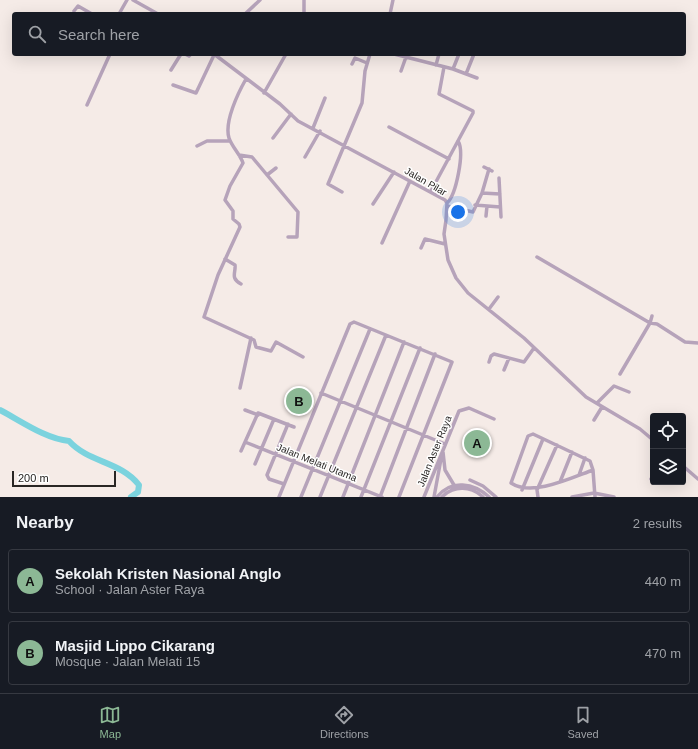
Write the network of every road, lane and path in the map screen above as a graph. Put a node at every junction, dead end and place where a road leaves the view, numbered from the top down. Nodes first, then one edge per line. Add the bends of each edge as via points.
1 (127, 0) edge
2 (133, 0) edge
3 (260, 0) edge
4 (304, 0) edge
5 (393, 0) edge
6 (74, 11) dead end
7 (88, 12) edge
8 (120, 12) edge
9 (154, 12) edge
10 (247, 12) edge
11 (304, 12) edge
12 (390, 12) edge
13 (109, 56) edge
14 (180, 56) edge
15 (213, 56) edge
16 (217, 56) edge
17 (285, 56) edge
18 (369, 56) edge
19 (402, 56) edge
20 (418, 56) edge
21 (438, 56) edge
22 (457, 56) edge
23 (473, 56) edge
24 (406, 57) junction
25 (220, 58) joint
26 (417, 59) junction
27 (367, 63) junction
28 (352, 64) dead end
29 (436, 65) junction
30 (444, 67) junction
31 (453, 69) junction
32 (172, 70) dead end
33 (401, 71) dead end
34 (466, 74) junction
35 (478, 78) dead end
36 (246, 79) junction
37 (173, 85) dead end
38 (264, 93) junction
39 (325, 98) dead end
40 (87, 105) dead end
41 (291, 114) junction
42 (388, 127) dead end
43 (313, 128) junction
44 (320, 132) junction
45 (273, 138) dead end
46 (230, 141) junction
47 (458, 141) junction
48 (344, 145) junction
49 (197, 146) dead end
50 (239, 155) junction
51 (305, 157) dead end
52 (449, 160) junction
53 (484, 167) dead end
54 (276, 168) dead end
55 (394, 172) junction
56 (267, 175) junction
57 (499, 178) dead end
58 (410, 181) junction
59 (431, 191) junction
60 (342, 192) dead end
61 (484, 193) junction
62 (500, 194) junction
63 (373, 204) dead end
64 (447, 205) junction
65 (475, 205) junction
66 (487, 206) junction
67 (500, 207) junction
68 (486, 216) dead end
69 (501, 217) dead end
70 (288, 237) dead end
71 (382, 243) dead end
72 (445, 244) junction
73 (421, 248) dead end
74 (537, 257) dead end
75 (225, 259) junction
76 (240, 284) dead end
77 (498, 297) dead end
78 (489, 309) junction
79 (652, 316) dead end
80 (650, 323) junction
81 (370, 328) junction
82 (386, 335) junction
83 (251, 338) junction
84 (404, 342) junction
85 (698, 344) edge
86 (420, 348) junction
87 (534, 348) junction
88 (435, 354) junction
89 (303, 357) dead end
90 (509, 358) junction
91 (489, 362) dead end
92 (504, 370) dead end
93 (620, 374) dead end
94 (240, 388) dead end
95 (629, 392) dead end
96 (321, 393) junction
97 (340, 400) junction
98 (597, 403) junction
99 (356, 407) junction
100 (602, 407) junction
101 (245, 410) dead end
102 (258, 414) junction
103 (376, 415) junction
104 (274, 419) junction
105 (494, 419) dead end
106 (594, 420) dead end
107 (392, 422) junction
108 (288, 424) junction
109 (294, 427) dead end
110 (407, 428) junction
111 (424, 435) junction
112 (650, 437) edge
113 (544, 439) junction
114 (245, 442) junction
115 (445, 444) junction
116 (557, 445) junction
117 (261, 448) junction
118 (241, 451) dead end
119 (443, 451) junction
120 (572, 452) junction
121 (276, 454) junction
122 (586, 458) junction
123 (293, 461) junction
124 (254, 464) dead end
125 (312, 469) junction
126 (686, 469) edge
127 (593, 470) junction
128 (329, 475) junction
129 (579, 475) junction
130 (698, 479) edge
131 (560, 482) junction
132 (348, 483) junction
133 (284, 484) junction
134 (454, 485) junction
135 (471, 485) junction
136 (364, 490) junction
137 (522, 490) junction
138 (537, 490) junction
139 (595, 496) edge
140 (279, 497) edge
141 (301, 497) edge
142 (320, 497) edge
143 (343, 497) edge
144 (361, 497) edge
145 (381, 497) edge
146 (399, 497) edge
147 (424, 497) edge
148 (435, 497) edge
149 (442, 497) edge
150 (483, 497) edge
151 (489, 497) edge
152 (496, 497) edge
153 (538, 497) edge
154 (572, 497) edge
155 (614, 497) edge

1 - 8 street
2 - 9 street
3 - 10 street
4 - 11 street
5 - 12 street
6 - 7 street via 78,6
13 - 40 street
14 - 32 street
15 - 37 street via 196,93
16 - 25 street, Jalan Pilar
17 - 38 street
18 - 27 street
19 - 24 street
20 - 26 street
21 - 29 street
22 - 31 street
23 - 34 street
24 - 26 street
24 - 33 street
25 - 36 street, Jalan Pilar
26 - 29 street
27 - 28 street via 355,58
27 - 48 street via 362,103
29 - 30 street
30 - 31 street
30 - 47 street via 439,94 473,112
31 - 34 street
34 - 35 street
36 - 38 street, Jalan Pilar
36 - 46 street via 233,108 228,132
38 - 41 street, Jalan Pilar
39 - 43 street
41 - 43 street, Jalan Pilar via 298,121
41 - 45 street
42 - 52 street
43 - 44 street, Jalan Pilar
44 - 48 street, Jalan Pilar
44 - 51 street
46 - 49 street via 207,141
46 - 50 street
47 - 52 street
47 - 64 street via 461,149 458,175 451,200
48 - 55 street, Jalan Pilar
48 - 60 street via 328,184
50 - 56 street via 252,157
50 - 75 street via 242,165 225,200 233,211 233,219 240,227
52 - 59 street
53 - 61 street via 491,170 485,177
54 - 56 street
55 - 58 street, Jalan Pilar
55 - 63 street
56 - 70 street via 299,214 297,238
57 - 62 street
58 - 59 street, Jalan Pilar
58 - 71 street
59 - 64 street, Jalan Pilar via 445,200
61 - 62 street
61 - 65 street
62 - 67 street
64 - 65 street via 472,212
64 - 72 street, Jalan Pilar
65 - 66 street
66 - 67 street
66 - 68 street
67 - 69 street
72 - 73 street via 424,239
72 - 78 street, Jalan Pilar via 448,260 456,278 468,293
74 - 80 street
75 - 76 street via 236,265 233,275
75 - 83 street via 204,317
77 - 78 street
78 - 87 street, Jalan Pilar
79 - 80 street
80 - 85 street via 658,324 685,342
80 - 93 street
81 - 82 street
81 - 96 street via 352,322
81 - 97 street
82 - 84 street
82 - 99 street
83 - 89 street via 255,341 256,347 272,351 276,342
83 - 94 street
84 - 86 street
84 - 103 street
86 - 88 street
86 - 107 street
87 - 90 street via 524,362
87 - 98 street, Jalan Pilar via 576,388
88 - 110 street
88 - 111 street via 452,362
90 - 91 street via 494,354
90 - 92 street
95 - 98 street via 614,386
96 - 97 street
96 - 123 street
97 - 99 street
97 - 125 street
98 - 100 street, Jalan Pilar
99 - 103 street
99 - 128 street
100 - 106 street
100 - 112 street, Jalan Pilar
101 - 102 street
102 - 104 street
102 - 114 street
103 - 107 street
103 - 132 street
104 - 108 street
104 - 117 street
105 - 115 street, Jalan Aster Raya via 469,408 459,411
107 - 110 street
107 - 136 street
108 - 109 street
108 - 121 street
110 - 111 street
110 - 145 street
111 - 115 street
111 - 146 street
113 - 116 street
113 - 137 street
113 - 137 street via 529,434 511,481
114 - 117 street, Jalan Melati Utama
114 - 118 street
115 - 119 street, Jalan Aster Raya
116 - 120 street
116 - 138 street
117 - 121 street, Jalan Melati Utama
117 - 124 street
119 - 134 street via 446,474
119 - 147 street, Jalan Aster Raya
119 - 148 street
120 - 122 street
120 - 131 street
121 - 123 street, Jalan Melati Utama
121 - 133 street via 267,476
122 - 127 street
122 - 129 street
123 - 125 street, Jalan Melati Utama
123 - 133 street
125 - 128 street, Jalan Melati Utama
125 - 141 street
126 - 130 street
127 - 129 street
127 - 139 street
128 - 132 street, Jalan Melati Utama
128 - 142 street
129 - 131 street
131 - 138 street
132 - 136 street, Jalan Melati Utama
132 - 143 street
133 - 140 street
134 - 135 street
134 - 148 street
135 - 151 street
135 - 152 street via 471,480
136 - 144 street
136 - 145 street, Jalan Melati Utama
137 - 138 street
138 - 153 street
139 - 154 street
139 - 155 street
149 - 150 street via 463,488

